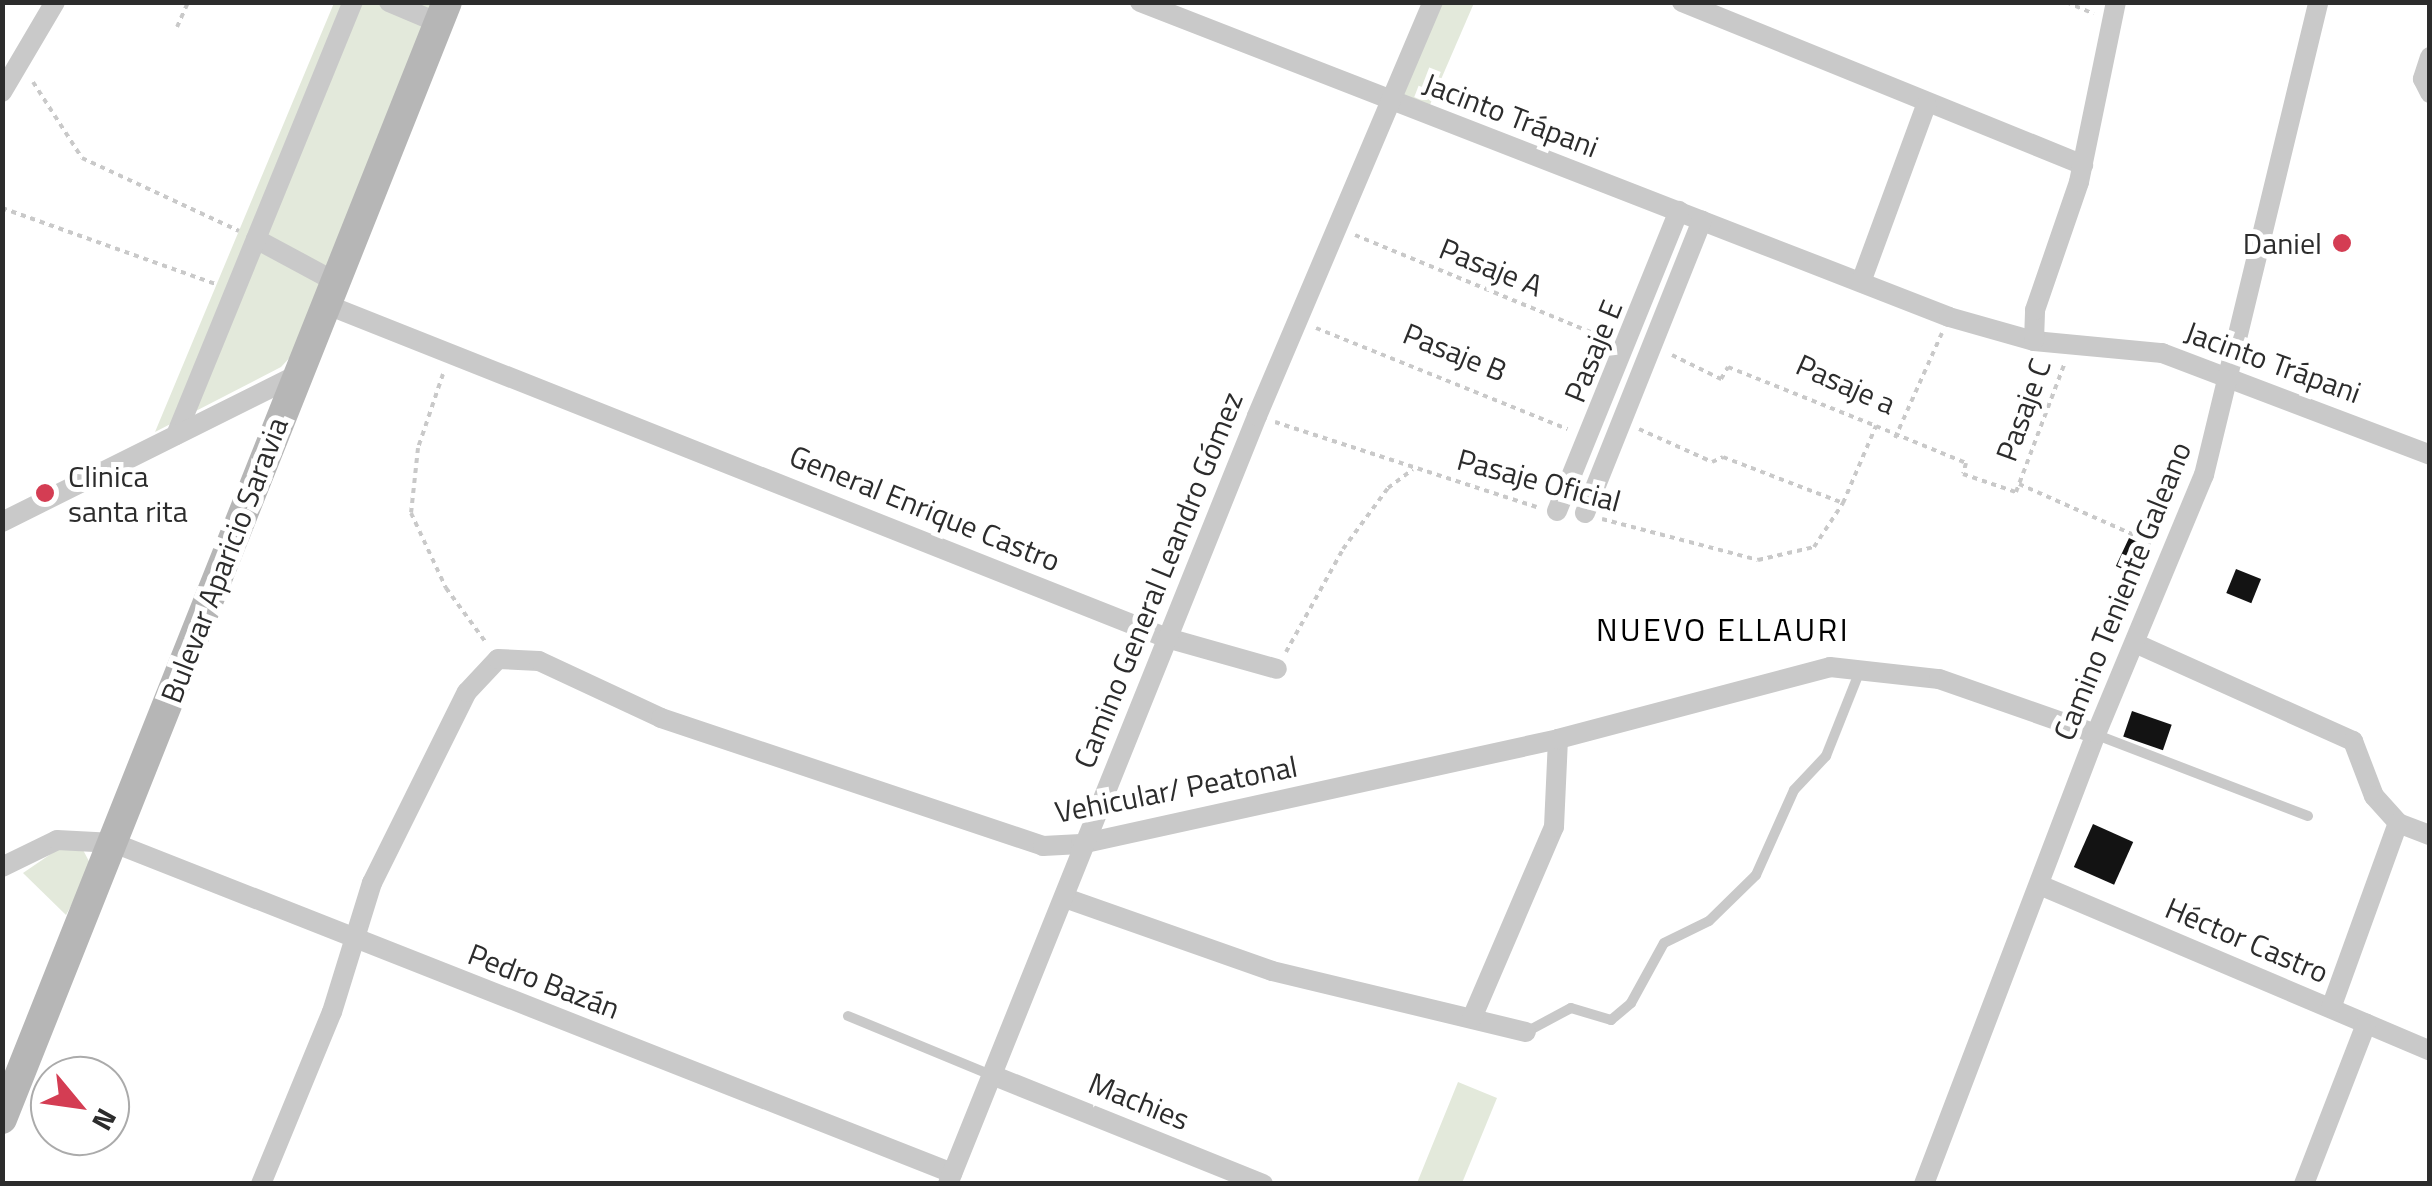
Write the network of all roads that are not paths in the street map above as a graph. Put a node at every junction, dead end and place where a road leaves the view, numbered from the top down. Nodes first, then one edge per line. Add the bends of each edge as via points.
1 (55, 2) edge
2 (352, 2) edge
3 (389, 2) edge
4 (1140, 2) edge
5 (1433, 2) edge
6 (1682, 2) edge
7 (2318, 2) edge
8 (2113, 12) edge
9 (443, 13) edge
10 (2430, 56) edge
11 (2, 92) edge
12 (2427, 92) edge
13 (1390, 101) junction
14 (1926, 105) junction
15 (2083, 165) junction
16 (1679, 211) junction
17 (1702, 220) junction
18 (256, 239) junction
19 (1861, 282) junction
20 (330, 293) junction
21 (2034, 340) junction
22 (1650, 344) junction
23 (1628, 348) junction
24 (297, 375) junction
25 (2233, 377) junction
26 (176, 435) junction
27 (1590, 438) junction
28 (1610, 454) junction
29 (2430, 455) edge
30 (1557, 512) road end
31 (1586, 513) road end
32 (2, 522) edge
33 (1167, 638) junction
34 (2137, 644) junction
35 (1862, 667) junction
36 (1276, 669) road end
37 (2096, 734) junction
38 (1558, 738) junction
39 (2308, 816) dead end
40 (2398, 823) junction
41 (2430, 836) edge
42 (114, 843) junction
43 (1081, 844) junction
44 (2, 867) edge
45 (2042, 886) junction
46 (1064, 898) junction
47 (357, 940) junction
48 (2331, 1008) junction
49 (848, 1016) dead end
50 (1472, 1018) junction
51 (2366, 1024) junction
52 (1526, 1032) joint
53 (2430, 1051) edge
54 (992, 1075) junction
55 (2, 1118) edge
56 (950, 1178) edge
57 (261, 1184) edge
58 (1263, 1184) edge
59 (1924, 1184) edge
60 (2304, 1184) edge

1 - 11 street
2 - 18 street
3 - 9 street
4 - 13 street, Jacinto Trápani
5 - 13 street, Camino General Leandro Gómez
6 - 14 street
7 - 25 street, Camino Teniente Galeano
8 - 15 street
9 - 20 street, Bulevar Aparicio Saravia
10 - 12 street
13 - 16 street, Jacinto Trápani
13 - 33 street, Camino General Leandro Gómez
14 - 15 street
14 - 19 street
15 - 21 street via 2035,310
16 - 17 street, Jacinto Trápani
16 - 23 street, Pasaje E
17 - 19 street, Jacinto Trápani
17 - 22 street, Pasaje E
18 - 20 street, General Enrique Castro
18 - 26 street
19 - 21 street, Jacinto Trápani
20 - 24 street, Bulevar Aparicio Saravia
20 - 33 street, General Enrique Castro via 453,350
21 - 25 street, Jacinto Trápani via 2162,354
22 - 23 street
22 - 28 street, Pasaje E
23 - 27 street, Pasaje E
24 - 26 street
24 - 42 street, Bulevar Aparicio Saravia
25 - 29 street, Jacinto Trápani
25 - 34 street, Camino Teniente Galeano via 2204,475
26 - 32 street
27 - 28 street
27 - 30 street, Pasaje E
28 - 31 street, Pasaje E
33 - 36 street, General Enrique Castro
33 - 43 street, Camino General Leandro Gómez
34 - 37 street, Camino Teniente Galeano
34 - 40 street via 2353,741 2374,796
35 - 37 street, Vehicular/ Peatonal via 1939,679
35 - 38 street, Vehicular/ Peatonal via 1830,667
35 - 52 lane via 1826,756 1794,790 1756,875 1709,921 1664,943 1631,1003 1611,1020 1571,1008
37 - 39 lane
37 - 45 street, Camino Teniente Galeano
38 - 43 street, Vehicular/ Peatonal
38 - 50 street via 1554,826
40 - 41 street
40 - 48 street
42 - 44 street, Pedro Bazán via 57,840
42 - 47 street, Pedro Bazán
42 - 55 street, Bulevar Aparicio Saravia
43 - 46 street, Camino General Leandro Gómez
43 - 47 street, Vehicular/ Peatonal via 1043,846 661,718 539,660 498,660 454,714 372,883
45 - 48 street, Héctor Castro
45 - 59 street, Camino Teniente Galeano
46 - 50 street via 1272,971
46 - 54 street, Camino General Leandro Gómez
47 - 56 street, Pedro Bazán
47 - 57 street
48 - 51 street, Héctor Castro
49 - 54 lane
50 - 52 street
51 - 53 street, Héctor Castro
51 - 60 street
54 - 56 street, Camino General Leandro Gómez
54 - 58 street, Machies

